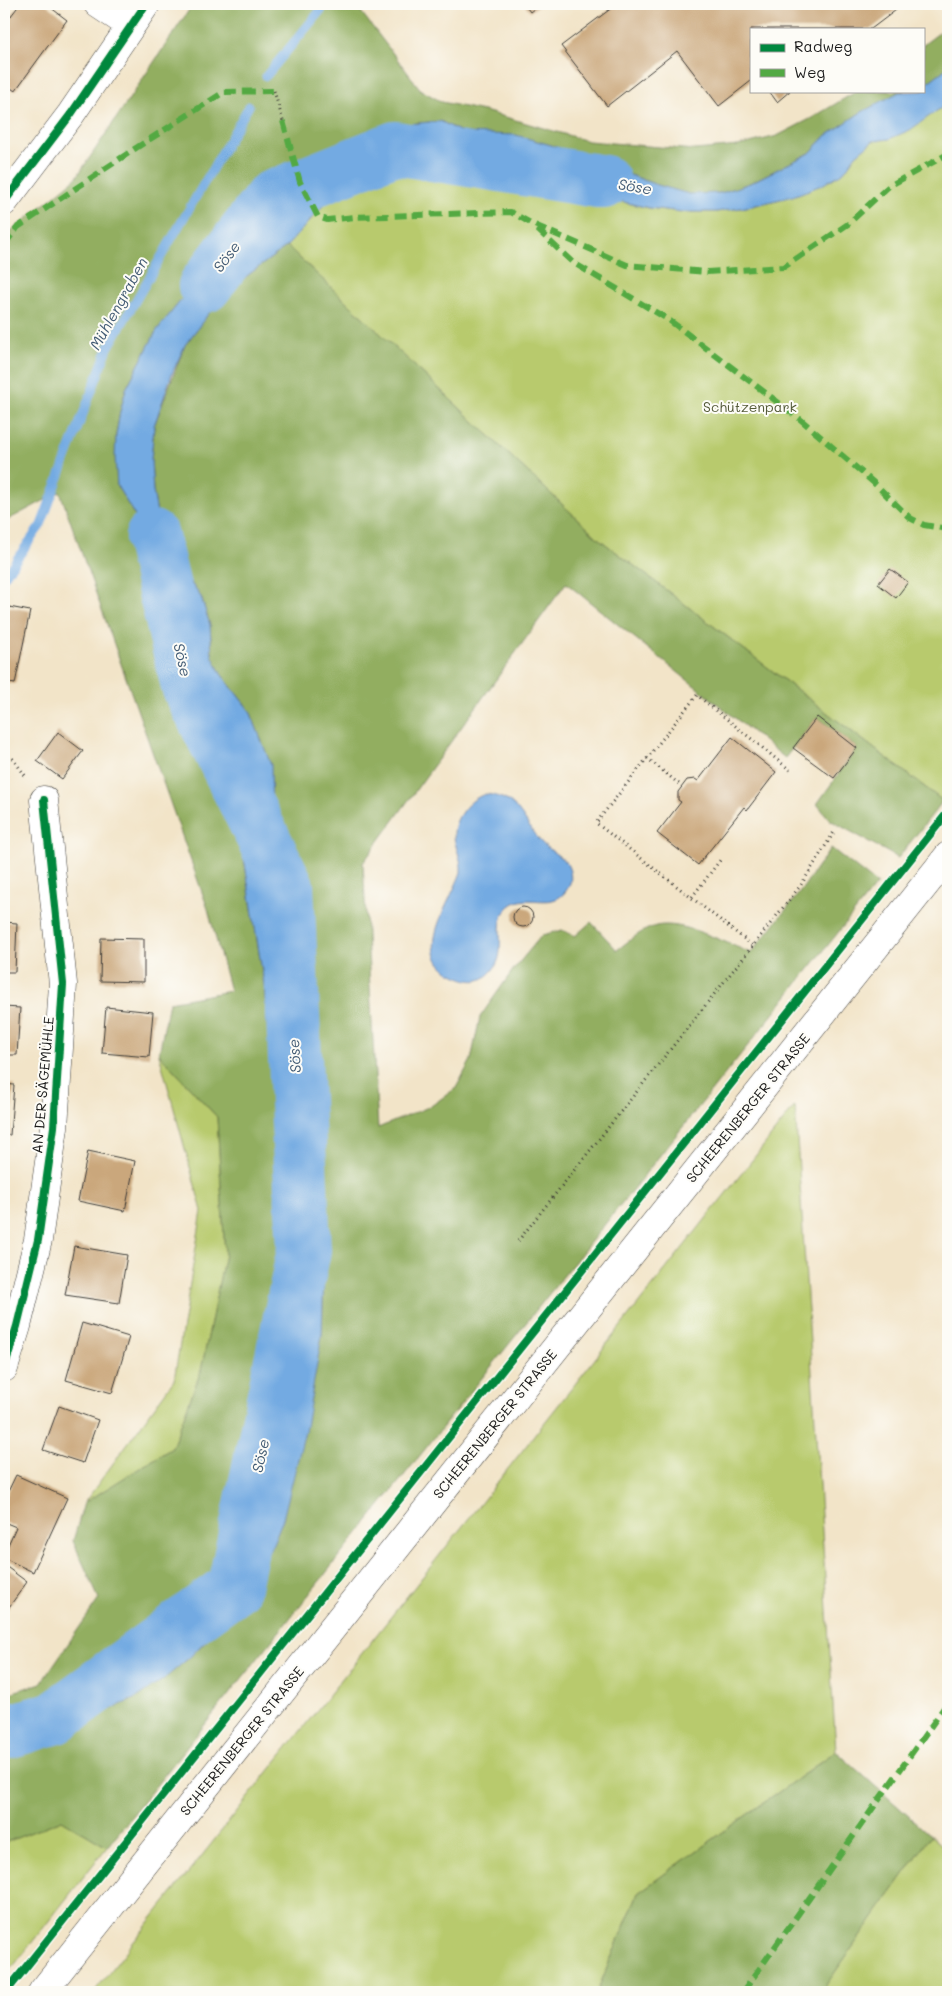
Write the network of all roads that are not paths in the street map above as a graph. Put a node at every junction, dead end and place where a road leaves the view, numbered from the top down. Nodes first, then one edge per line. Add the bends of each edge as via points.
1 (98, 4) edge
2 (139, 15) edge
3 (4, 202) edge
4 (44, 800) dead end
5 (948, 856) edge
6 (4, 1368) edge
7 (42, 1992) edge

1 - 2 main road
2 - 3 main road via 71,114
4 - 6 main road, AN DER SÄGEMÜHLE via 63,984 54,1127 38,1240
5 - 7 main road, SCHEERENBERGER STRASSE

